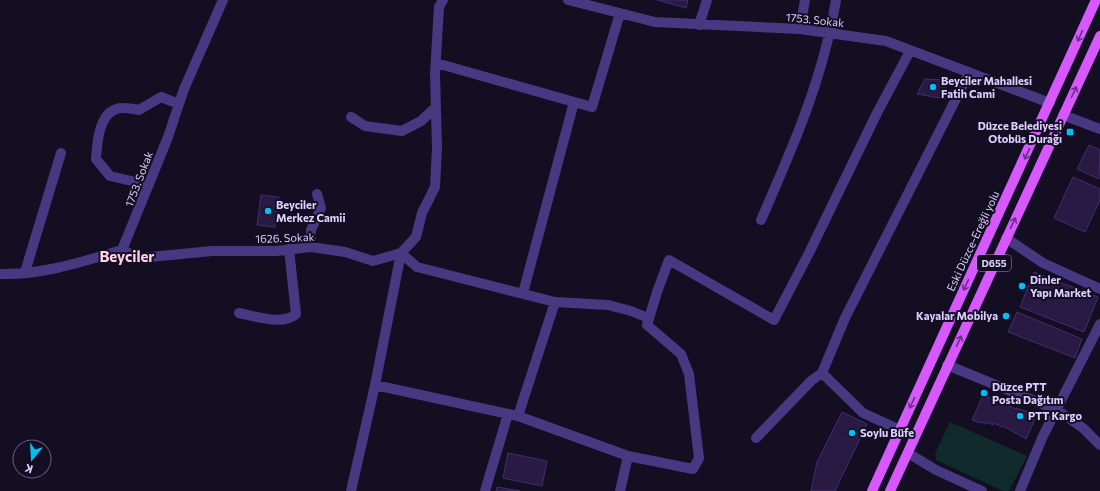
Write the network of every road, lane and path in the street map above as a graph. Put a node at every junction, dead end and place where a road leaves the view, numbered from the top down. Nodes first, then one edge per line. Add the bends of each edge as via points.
1 (223, 0) edge
2 (443, 0) edge
3 (568, 0) edge
4 (707, 0) edge
5 (805, 0) edge
6 (836, 0) edge
7 (1096, 0) edge
8 (620, 13) junction
9 (699, 25) junction
10 (800, 29) junction
11 (831, 34) junction
12 (1100, 36) edge
13 (1097, 48) edge
14 (910, 51) junction
15 (436, 63) junction
16 (969, 73) junction
17 (574, 102) junction
18 (179, 104) junction
19 (1050, 104) junction
20 (435, 108) junction
21 (1063, 115) junction
22 (351, 117) dead end
23 (1100, 129) edge
24 (61, 153) dead end
25 (150, 184) junction
26 (317, 194) dead end
27 (761, 220) dead end
28 (1006, 238) junction
29 (311, 247) junction
30 (289, 249) junction
31 (122, 250) junction
32 (401, 253) junction
33 (25, 272) junction
34 (0, 274) edge
35 (1100, 289) edge
36 (523, 293) junction
37 (555, 302) junction
38 (239, 313) dead end
39 (648, 318) junction
40 (1100, 324) edge
41 (947, 365) junction
42 (822, 373) junction
43 (375, 386) junction
44 (1057, 410) junction
45 (513, 415) junction
46 (900, 430) junction
47 (756, 438) dead end
48 (1100, 445) edge
49 (908, 454) junction
50 (628, 456) junction
51 (351, 491) edge
52 (485, 491) edge
53 (620, 491) edge
54 (872, 491) edge
55 (890, 491) edge
56 (982, 491) edge
57 (1020, 491) edge

1 - 18 street, 1753. Sokak
2 - 15 street via 439,8
3 - 8 street, 1753. Sokak
4 - 9 street
5 - 10 street
6 - 11 street
7 -> 19 main road, Eski Düzce-Ereğli yolu
8 - 9 street, 1753. Sokak via 655,22
8 - 17 street via 592,107
9 - 10 street, 1753. Sokak
10 - 11 street, 1753. Sokak
11 - 14 street, 1753. Sokak via 886,41
11 - 27 street via 809,106
12 - 13 main road, D655
21 -> 13 main road, D655
14 - 16 street, 1753. Sokak
14 - 39 street via 774,320 670,260
15 - 17 street
15 - 20 street
16 - 19 street, 1753. Sokak
16 - 42 street via 848,312
17 - 36 street
18 - 25 street, 1753. Sokak
18 - 25 street via 161,97 139,110 122,108 108,114 97,137 96,159 110,176
19 -> 46 main road, Eski Düzce-Ereğli yolu
20 - 22 street via 421,121 402,131 365,126
20 - 32 street via 435,187 422,213 416,237
21 - 23 street
28 -> 21 main road, D655
24 - 33 street
25 - 31 street, 1753. Sokak
26 - 29 street via 321,208 311,230
28 - 35 street via 1043,263
41 -> 28 main road, D655
29 - 30 street, 1626. Sokak
29 - 32 street, 1626. Sokak via 345,252 373,261
30 - 31 street, 1626. Sokak via 212,251 140,258
30 - 38 street via 296,314 292,318 280,319
31 - 33 street via 71,266
32 - 36 street via 417,267
32 - 43 street
33 - 34 street
36 - 37 street
37 - 39 street via 608,305
37 - 45 street
39 - 50 street via 647,325 681,354 689,374 699,458 693,469
40 - 44 street
41 - 44 street
41 - 49 main road, D655
42 - 46 street via 863,413
42 - 47 street via 811,381
43 - 45 street
43 - 51 street
44 - 48 street via 1083,428
44 - 57 street
45 - 50 street
45 - 52 street
46 - 54 main road, Eski Düzce-Ereğli yolu
49 - 55 main road, D655
49 - 56 street
50 - 53 street

